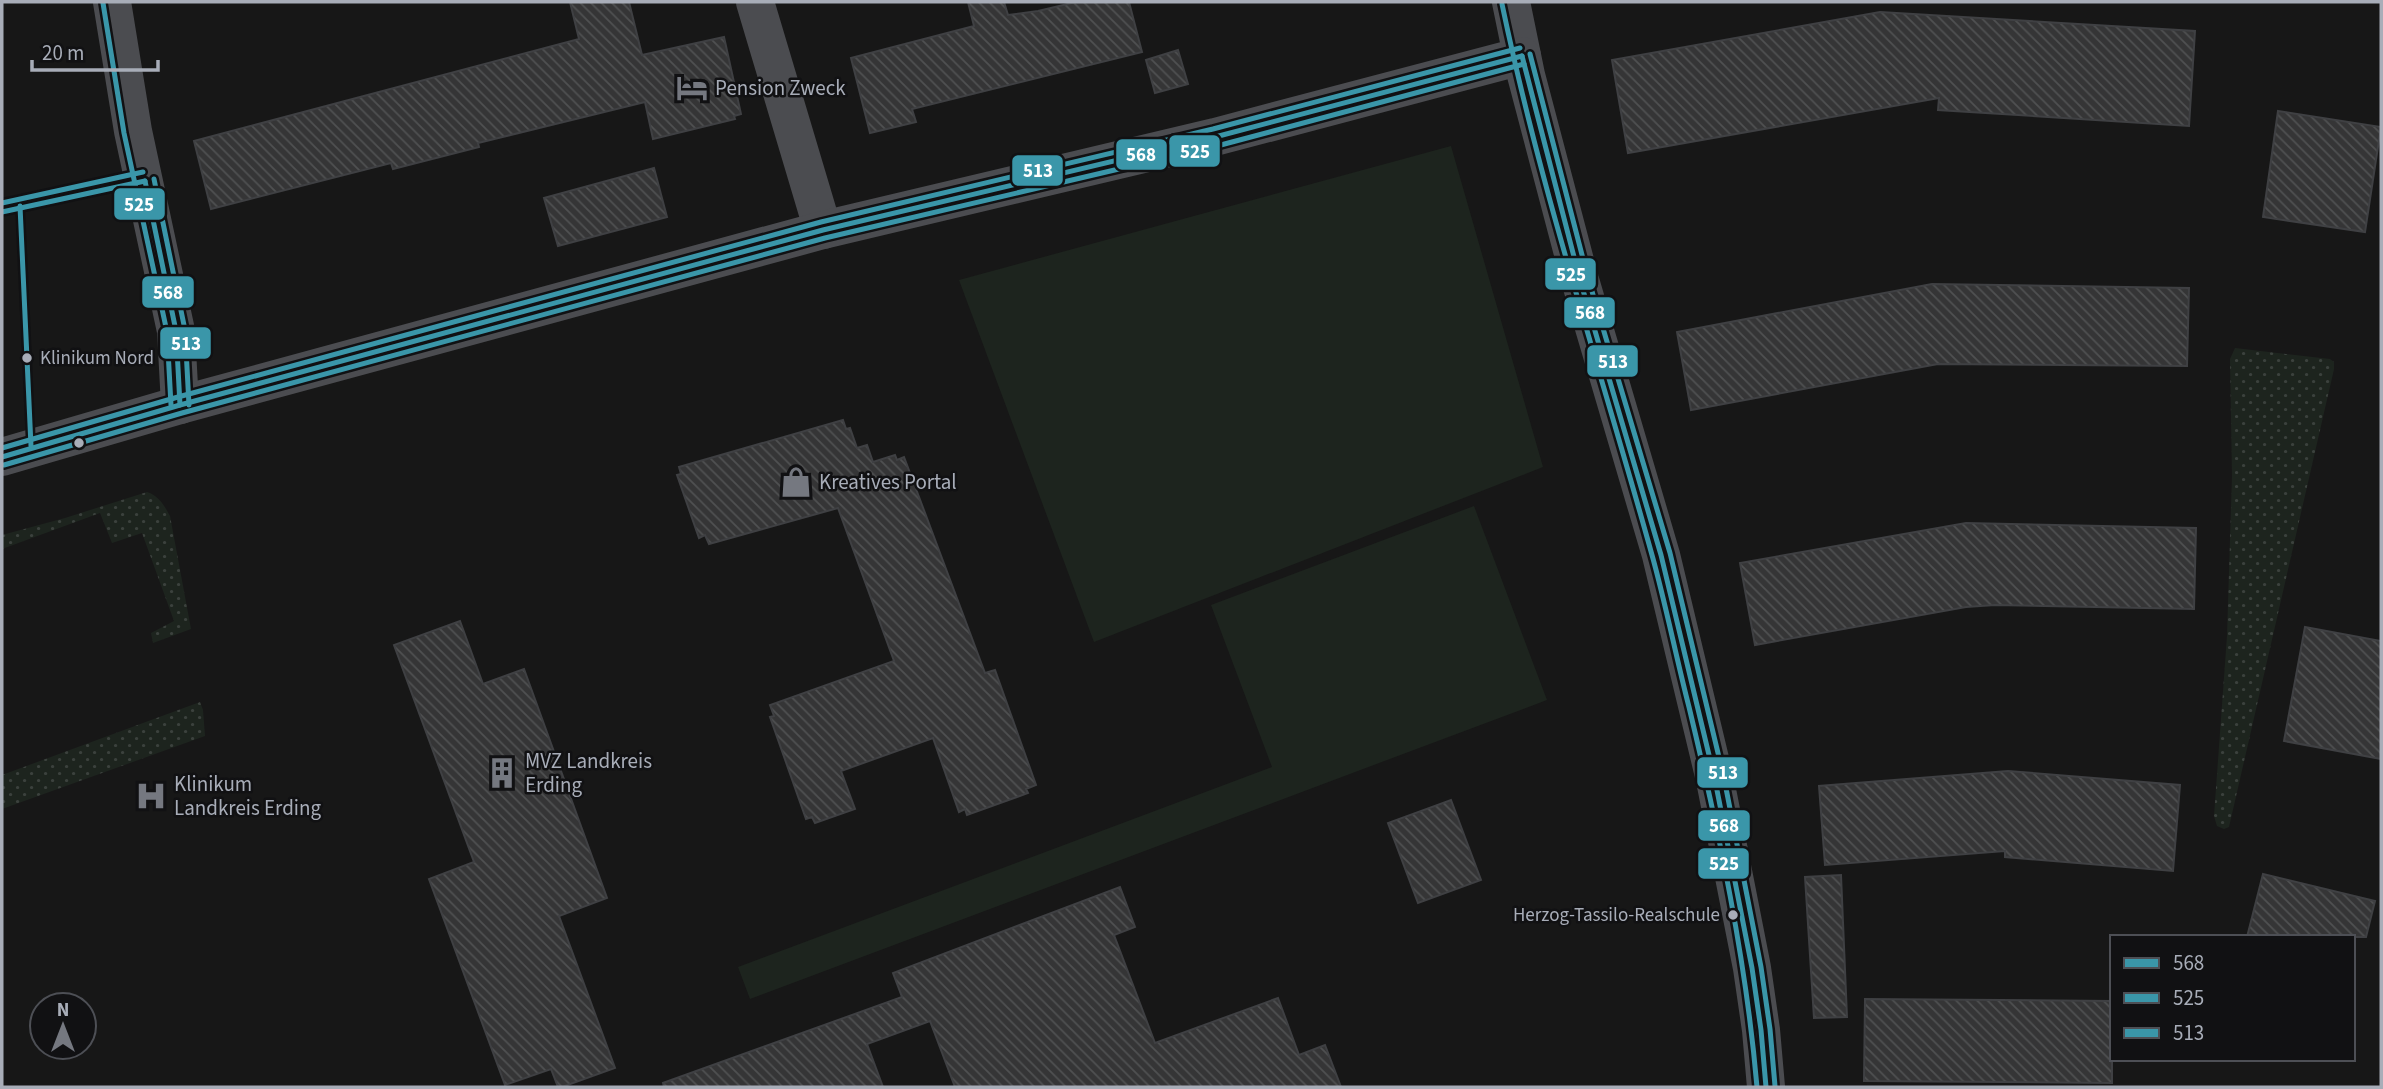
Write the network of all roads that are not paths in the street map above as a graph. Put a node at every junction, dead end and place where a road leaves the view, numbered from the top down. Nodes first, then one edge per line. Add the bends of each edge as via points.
1 (112, 2) edge
2 (755, 2) edge
3 (1511, 2) edge
4 (1522, 56) junction
5 (823, 230) junction
6 (180, 405) junction
7 (2, 457) edge
8 (1766, 1087) edge

1 - 6 street via 133,131 176,331
2 - 5 street
3 - 4 street
4 - 5 street via 1109,163
4 - 8 street via 1580,280 1661,555 1715,780 1752,968
5 - 6 street
6 - 7 street

